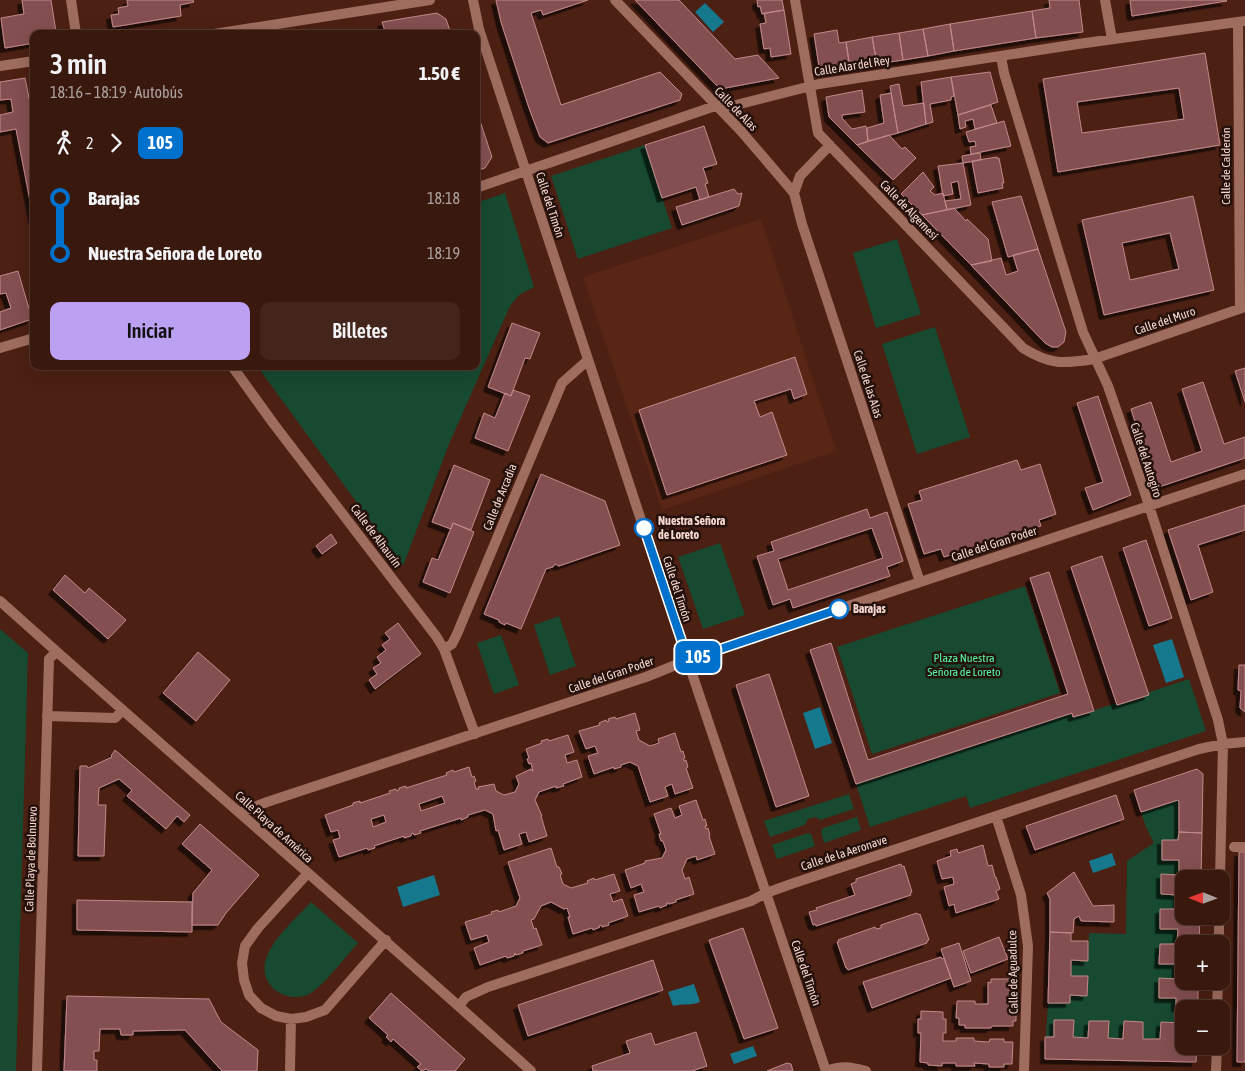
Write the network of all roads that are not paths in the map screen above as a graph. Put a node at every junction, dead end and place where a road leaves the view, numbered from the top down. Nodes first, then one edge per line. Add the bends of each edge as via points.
1 (71, 0) edge
2 (430, 0) edge
3 (473, 0) edge
4 (615, 0) edge
5 (795, 0) edge
6 (1105, 0) edge
7 (1242, 22) edge
8 (75, 30) edge
9 (239, 30) edge
10 (479, 30) edge
11 (480, 32) edge
12 (1112, 39) junction
13 (1001, 56) junction
14 (30, 62) edge
15 (0, 66) edge
16 (809, 86) junction
17 (715, 106) junction
18 (830, 145) junction
19 (526, 170) junction
20 (480, 187) edge
21 (794, 193) junction
22 (1242, 308) edge
23 (30, 339) edge
24 (0, 348) edge
25 (1094, 359) junction
26 (588, 360) junction
27 (235, 370) edge
28 (1245, 474) edge
29 (1149, 506) junction
30 (920, 582) junction
31 (0, 601) edge
32 (444, 649) junction
33 (56, 652) junction
34 (688, 660) junction
35 (123, 710) junction
36 (47, 716) junction
37 (475, 734) junction
38 (1245, 742) edge
39 (1223, 744) junction
40 (240, 812) junction
41 (996, 816) junction
42 (1234, 847) dead end
43 (1245, 848) edge
44 (1220, 870) edge
45 (308, 874) junction
46 (766, 892) junction
47 (386, 940) junction
48 (458, 1006) junction
49 (291, 1019) junction
50 (1216, 1055) edge
51 (37, 1071) edge
52 (290, 1071) edge
53 (531, 1071) edge
54 (826, 1071) edge
55 (866, 1071) edge
56 (1024, 1071) edge
57 (1216, 1071) edge

1 - 8 street
2 - 9 street
3 - 10 street, Calle del Timón
4 - 17 street, Calle de Alas
5 - 16 street, Calle de Algemesí
6 - 12 street
7 - 12 street, Calle Alar del Rey
7 - 22 street, Calle de Calderón
11 - 19 street, Calle del Timón
12 - 13 street, Calle Alar del Rey
13 - 16 street, Calle Alar del Rey
13 - 25 street, Calle del Autogiro via 1080,323
14 - 15 street
16 - 17 street, Calle Alar del Rey via 732,106
16 - 18 street, Calle de Algemesí via 818,133
17 - 19 street, Calle Alar del Rey
17 - 21 street, Calle de Alas
18 - 21 street via 800,176
18 - 25 street, Calle de Algemesí via 1023,348 1049,362
19 - 20 street, Calle Alar del Rey
19 - 26 street, Calle del Timón
21 - 30 street, Calle de las Alas
22 - 25 street, Calle del Muro
23 - 24 street
25 - 29 street, Calle del Autogiro via 1108,386
26 - 32 street, Calle de Arcadia via 562,382 457,634 452,644
26 - 34 street, Calle del Timón
27 - 32 street, Calle de Alhaurín
28 - 29 street, Calle del Gran Poder
29 - 30 street, Calle del Gran Poder
29 - 39 street, Calle del Autogiro via 1205,677
30 - 34 street, Calle del Gran Poder
31 - 33 street, Calle Playa de América
32 - 37 street, Calle de Alhaurín
33 - 35 street, Calle Playa de América
33 - 36 street, Calle Playa de Bolnuevo via 49,658
34 - 37 street, Calle del Gran Poder
34 - 46 street, Calle del Timón
35 - 36 street via 115,718
35 - 40 street, Calle Playa de América
36 - 51 street, Calle Playa de Bolnuevo
37 - 40 street, Calle del Gran Poder
38 - 39 street, Calle de la Aeronave
39 - 41 street, Calle de la Aeronave
39 - 44 street, Calle del Autogiro
40 - 45 street, Calle Playa de América
41 - 46 street, Calle de la Aeronave
41 - 56 street, Calle de Aguadulce via 1021,894 1028,946
42 - 43 street
45 - 47 street, Calle Playa de América
45 - 49 street via 258,928 245,946 242,963 249,995 261,1008
46 - 48 street, Calle de la Aeronave via 751,901 488,988 466,997
46 - 54 street, Calle del Timón
47 - 48 street, Calle Playa de América
47 - 49 street via 325,1010 306,1018
48 - 53 street, Calle Playa de América
49 - 52 street
50 - 57 street
54 - 55 street via 847,1066

